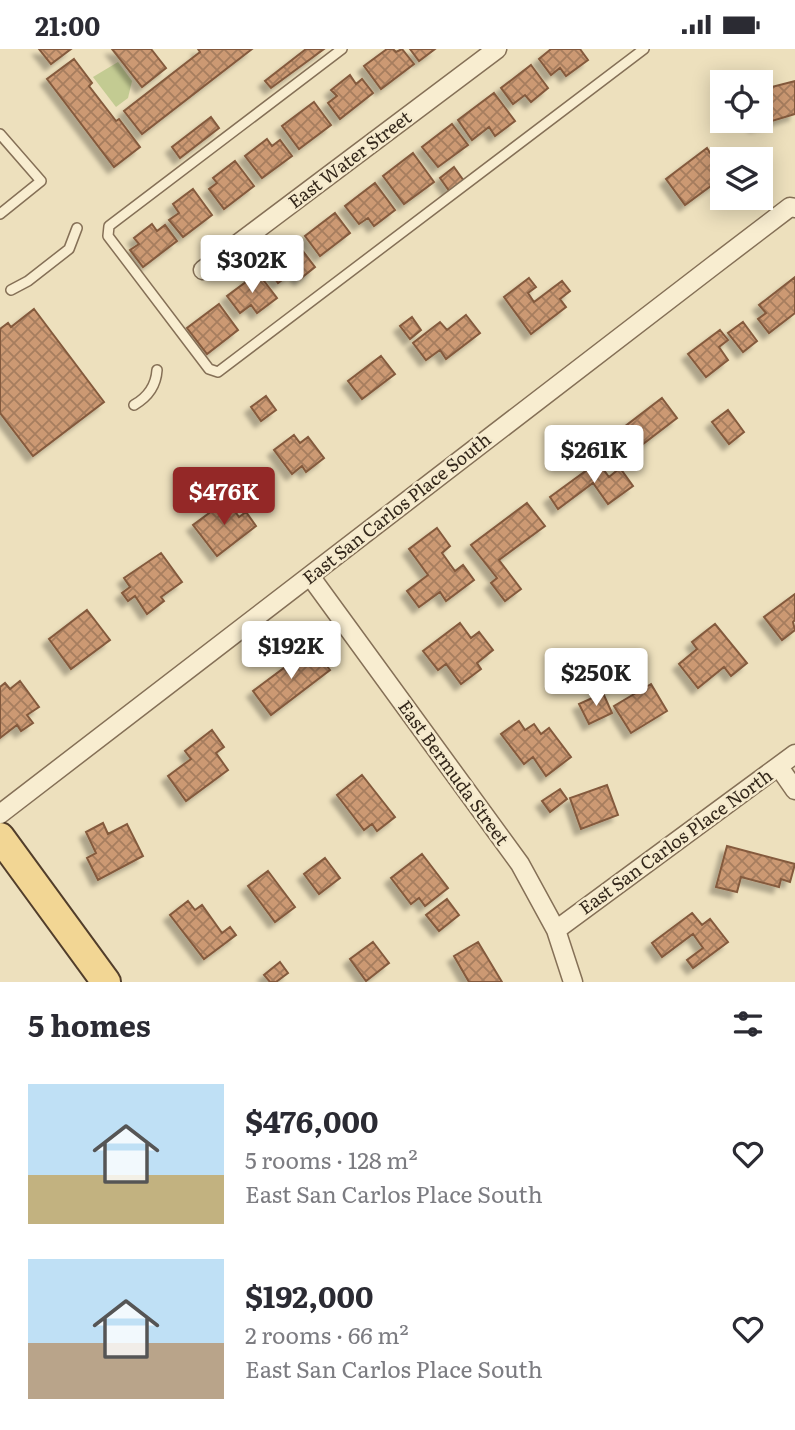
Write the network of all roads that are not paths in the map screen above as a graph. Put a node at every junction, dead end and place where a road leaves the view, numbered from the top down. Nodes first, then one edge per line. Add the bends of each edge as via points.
1 (342, 49) edge
2 (497, 49) edge
3 (644, 49) edge
4 (0, 134) edge
5 (795, 208) edge
6 (0, 214) edge
7 (77, 228) dead end
8 (203, 270) dead end
9 (11, 291) dead end
10 (157, 370) dead end
11 (134, 405) dead end
12 (310, 576) junction
13 (795, 754) edge
14 (779, 767) junction
15 (795, 790) edge
16 (0, 814) edge
17 (0, 837) edge
18 (556, 930) junction
19 (106, 982) edge
20 (573, 982) edge

1 - 3 lane via 109,226 108,236 209,369 218,372
2 - 8 street, East Water Street
4 - 6 lane via 41,181
5 - 12 street, East San Carlos Place South via 790,207
7 - 9 lane via 69,249
10 - 11 lane via 146,398
12 - 16 street, East San Carlos Place South
12 - 18 street, East Bermuda Street via 520,865
13 - 14 street, East San Carlos Place North
14 - 15 street
14 - 18 street, East San Carlos Place North
17 - 19 main road
18 - 20 street, East Bermuda Street

